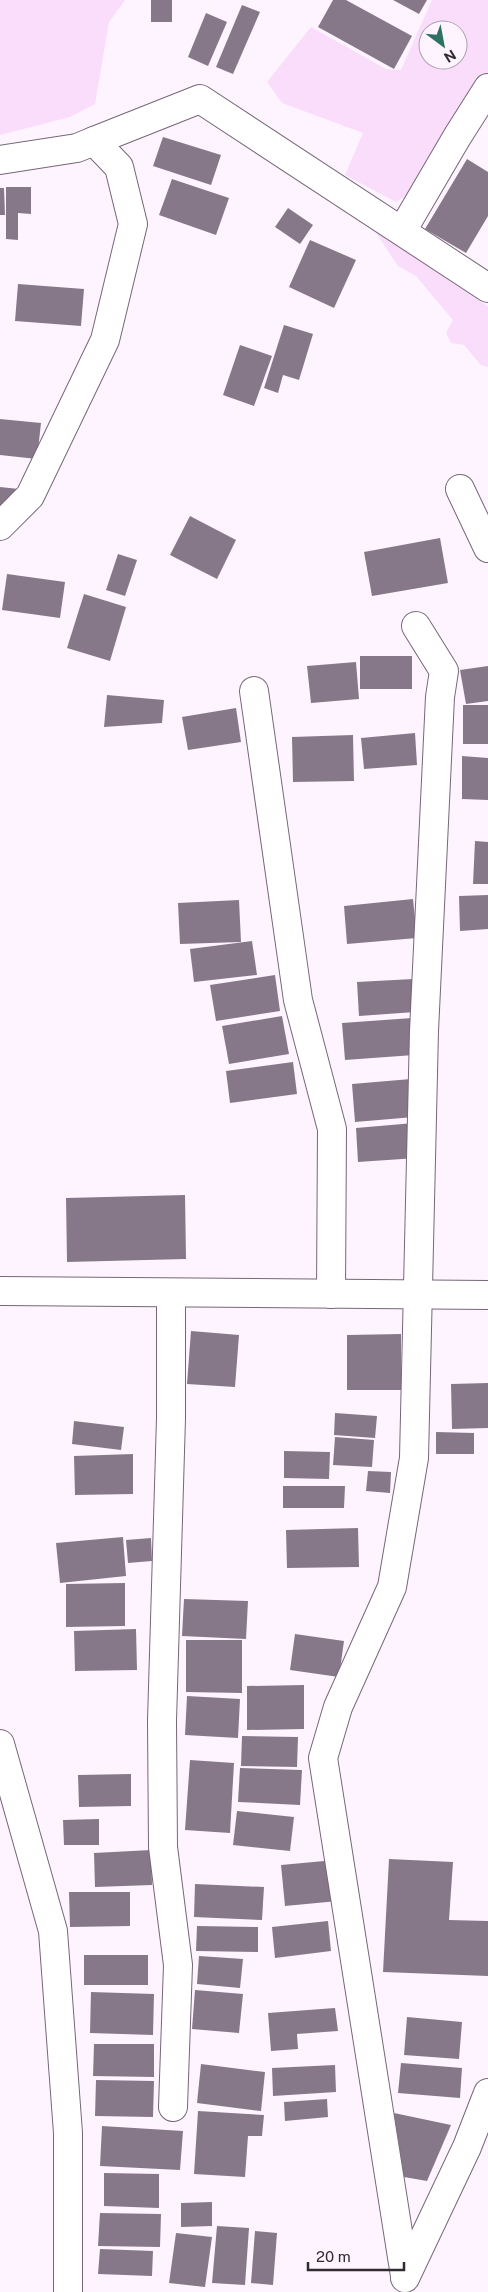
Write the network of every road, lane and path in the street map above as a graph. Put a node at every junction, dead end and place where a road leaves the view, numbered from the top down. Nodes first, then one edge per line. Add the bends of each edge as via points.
1 (488, 88) edge
2 (94, 141) junction
3 (0, 160) edge
4 (402, 231) junction
5 (488, 288) edge
6 (460, 489) dead end
7 (0, 526) edge
8 (488, 548) edge
9 (416, 626) dead end
10 (254, 691) dead end
11 (0, 1291) edge
12 (171, 1293) junction
13 (331, 1294) junction
14 (417, 1294) junction
15 (488, 1295) edge
16 (0, 1744) edge
17 (488, 2093) edge
18 (173, 2107) dead end
19 (405, 2284) edge
20 (68, 2292) edge

1 - 4 street
2 - 3 street via 78,148
2 - 4 street via 200,100
2 - 7 street via 119,167 133,224 105,340 30,496
4 - 5 street
6 - 8 street
9 - 14 street via 444,671 440,696 424,1031
10 - 13 street via 298,1000 332,1129
11 - 12 street
12 - 13 street
12 - 18 street via 162,1721 163,1847 178,1965
13 - 14 street
14 - 15 street
14 - 19 street via 414,1458 392,1587 338,1707 323,1758
16 - 20 street via 53,1931 68,2133
17 - 19 street

